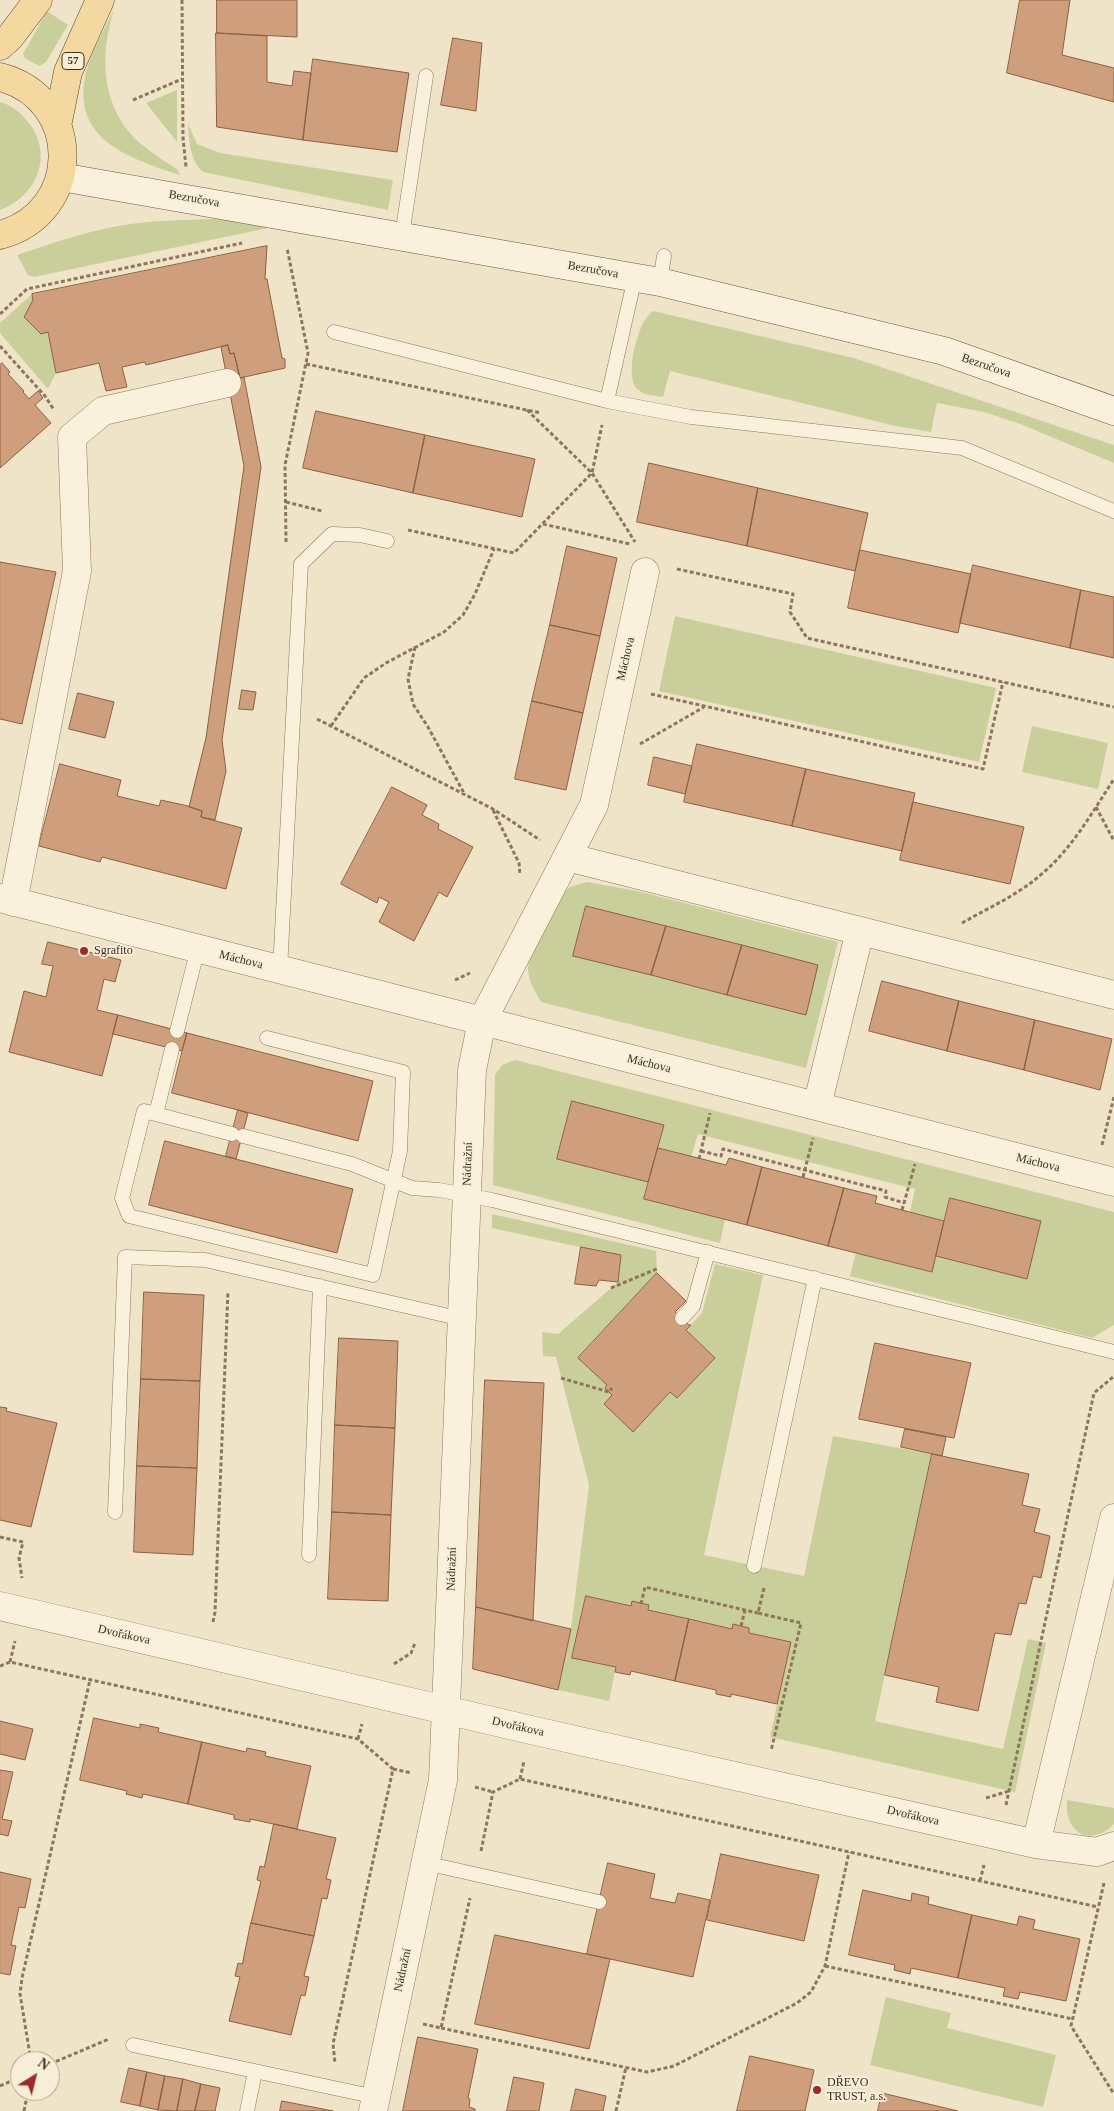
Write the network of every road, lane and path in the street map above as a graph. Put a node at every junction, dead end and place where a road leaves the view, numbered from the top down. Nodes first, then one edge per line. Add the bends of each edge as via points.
1 (38, 0) edge
2 (100, 0) edge
3 (182, 0) edge
4 (0, 46) edge
5 (426, 76) dead end
6 (0, 77) edge
7 (182, 79) junction
8 (133, 100) dead end
9 (57, 126) junction
10 (186, 168) dead end
11 (60, 177) junction
12 (0, 235) edge
13 (402, 236) junction
14 (249, 241) dead end
15 (287, 246) dead end
16 (653, 272) junction
17 (0, 314) edge
18 (334, 332) dead end
19 (0, 346) edge
20 (227, 383) dead end
21 (608, 401) junction
22 (526, 410) dead end
23 (1114, 411) edge
24 (72, 437) junction
25 (592, 473) junction
26 (286, 502) junction
27 (324, 511) dead end
28 (1114, 511) edge
29 (542, 524) junction
30 (400, 528) dead end
31 (387, 541) dead end
32 (286, 548) dead end
33 (494, 549) junction
34 (677, 568) dead end
35 (646, 572) dead end
36 (415, 648) junction
37 (1003, 682) junction
38 (620, 687) junction
39 (704, 706) junction
40 (1114, 707) edge
41 (294, 717) junction
42 (332, 726) junction
43 (603, 766) junction
44 (1114, 779) edge
45 (466, 796) junction
46 (1096, 807) junction
47 (492, 809) junction
48 (1114, 841) edge
49 (567, 857) junction
50 (520, 880) dead end
51 (7, 900) edge
52 (860, 931) junction
53 (198, 948) junction
54 (936, 950) junction
55 (476, 966) dead end
56 (280, 970) junction
57 (448, 982) dead end
58 (1114, 994) edge
59 (482, 1021) junction
60 (177, 1031) dead end
61 (268, 1038) dead end
62 (172, 1049) dead end
63 (712, 1105) dead end
64 (156, 1114) junction
65 (816, 1118) junction
66 (701, 1151) junction
67 (917, 1156) dead end
68 (699, 1159) dead end
69 (805, 1170) junction
70 (803, 1177) dead end
71 (393, 1181) junction
72 (1114, 1182) edge
73 (467, 1195) junction
74 (904, 1203) junction
75 (902, 1210) dead end
76 (706, 1257) junction
77 (229, 1266) junction
78 (815, 1278) junction
79 (320, 1286) junction
80 (611, 1288) dead end
81 (462, 1318) junction
82 (682, 1318) dead end
83 (1114, 1352) edge
84 (1114, 1375) edge
85 (561, 1378) dead end
86 (612, 1388) dead end
87 (115, 1512) dead end
88 (1114, 1518) edge
89 (309, 1555) dead end
90 (754, 1566) joint
91 (641, 1604) dead end
92 (0, 1606) edge
93 (745, 1610) junction
94 (758, 1613) junction
95 (741, 1626) dead end
96 (417, 1636) dead end
97 (205, 1654) junction
98 (390, 1665) dead end
99 (0, 1666) edge
100 (90, 1680) junction
101 (446, 1710) junction
102 (770, 1759) dead end
103 (984, 1799) dead end
104 (1036, 1844) junction
105 (1113, 1847) edge
106 (849, 1852) junction
107 (425, 1863) junction
108 (475, 1874) junction
109 (599, 1902) dead end
110 (1098, 1907) junction
111 (825, 1966) junction
112 (1073, 2019) junction
113 (441, 2028) junction
114 (418, 2030) dead end
115 (133, 2045) dead end
116 (29, 2051) edge
117 (626, 2067) junction
118 (256, 2072) junction
119 (339, 2089) junction
120 (1114, 2094) edge
121 (374, 2104) edge
122 (247, 2111) edge
123 (616, 2111) edge

1 - 4 main road
2 - 9 main road, 57 via 68,72
3 - 7 path
5 - 13 lane
6 - 9 main road, 57 via 35,94
7 - 8 path
7 - 10 path
9 - 11 main road, 57 via 63,151
11 - 12 main road, 57 via 42,211 22,227
11 - 13 street, Bezručova
13 - 16 street, Bezručova
14 - 17 path via 27,289
15 - 26 path via 308,353 285,465
16 - 21 lane
16 - 23 street, Bezručova via 944,351
18 - 21 lane
19 - 24 path via 45,396
20 - 24 street via 103,411
21 - 25 path
21 - 28 lane via 691,417 962,448
22 - 25 path
24 - 51 street via 77,571
25 - 29 path
25 - 29 path via 638,545
26 - 27 path
26 - 32 path
29 - 33 path via 514,553
30 - 33 path
31 - 41 lane via 360,535 332,534 301,564
33 - 36 path via 463,615 444,632
34 - 37 path via 793,594 790,612 807,638
35 - 38 street, Máchova
36 - 42 path via 364,678
36 - 45 path via 408,679 413,704
37 - 39 path via 983,769
37 - 40 path
38 - 39 path
38 - 43 street, Máchova
39 - 43 path
41 - 42 path via 316,718
41 - 56 lane
42 - 45 path
43 - 49 street, Máchova via 594,805
44 - 46 path
45 - 47 path
46 - 48 path
46 - 54 path via 1046,871 1013,895 940,935
47 - 49 path
47 - 50 path via 519,863
49 - 52 street
49 - 59 street, Máchova
51 - 53 street, Máchova
52 - 54 street
52 - 65 street
53 - 56 street, Máchova
53 - 60 lane
54 - 58 street
55 - 57 path via 461,978
56 - 59 street, Máchova
59 - 65 street, Máchova
59 - 73 street, Nádražní via 472,1070
61 - 71 lane via 403,1072 400,1151
62 - 64 lane
63 - 66 path
64 - 71 lane via 352,1164
64 - 71 lane via 144,1111 122,1198 129,1216 373,1275
65 - 69 path
65 - 72 street, Máchova
66 - 68 path
66 - 69 path via 721,1156 723,1149
67 - 74 path
69 - 70 path
69 - 74 path via 886,1191 884,1197
71 - 73 lane via 412,1188
73 - 76 lane
73 - 81 street, Nádražní
74 - 75 path
76 - 78 lane
76 - 80 path via 656,1268
76 - 82 lane via 693,1306
77 - 79 lane
77 - 87 lane via 205,1260 125,1257
77 - 97 path via 215,1612
78 - 83 lane
78 - 90 lane
79 - 81 lane
79 - 89 lane
81 - 101 street, Nádražní
84 - 103 path via 1094,1393 1009,1790
85 - 86 path via 609,1392
88 - 104 street
90 - 94 path via 768,1569
91 - 93 path via 645,1587
92 - 97 street, Dvořákova
93 - 94 path
93 - 95 path
94 - 102 path via 801,1623
96 - 98 path via 412,1653
97 - 101 street, Dvořákova
99 - 100 path via 10,1662
100 - 116 path via 22,1978 20,1994
100 - 119 path via 358,1739 393,1769 333,2044
101 - 104 street, Dvořákova
101 - 107 street, Nádražní via 443,1780
104 - 105 street, Dvořákova via 1097,1852
105 - 110 path
106 - 108 path via 520,1779 494,1792
106 - 110 path
106 - 111 path
107 - 108 lane
107 - 121 street, Nádražní
108 - 109 lane
108 - 113 path
110 - 112 path
111 - 112 path
111 - 117 path via 812,1992 797,2003 674,2066 647,2072
112 - 120 path via 1071,2026
113 - 114 path via 421,2023
113 - 117 path
115 - 118 lane
117 - 123 path
118 - 119 lane
118 - 122 lane
119 - 121 lane

